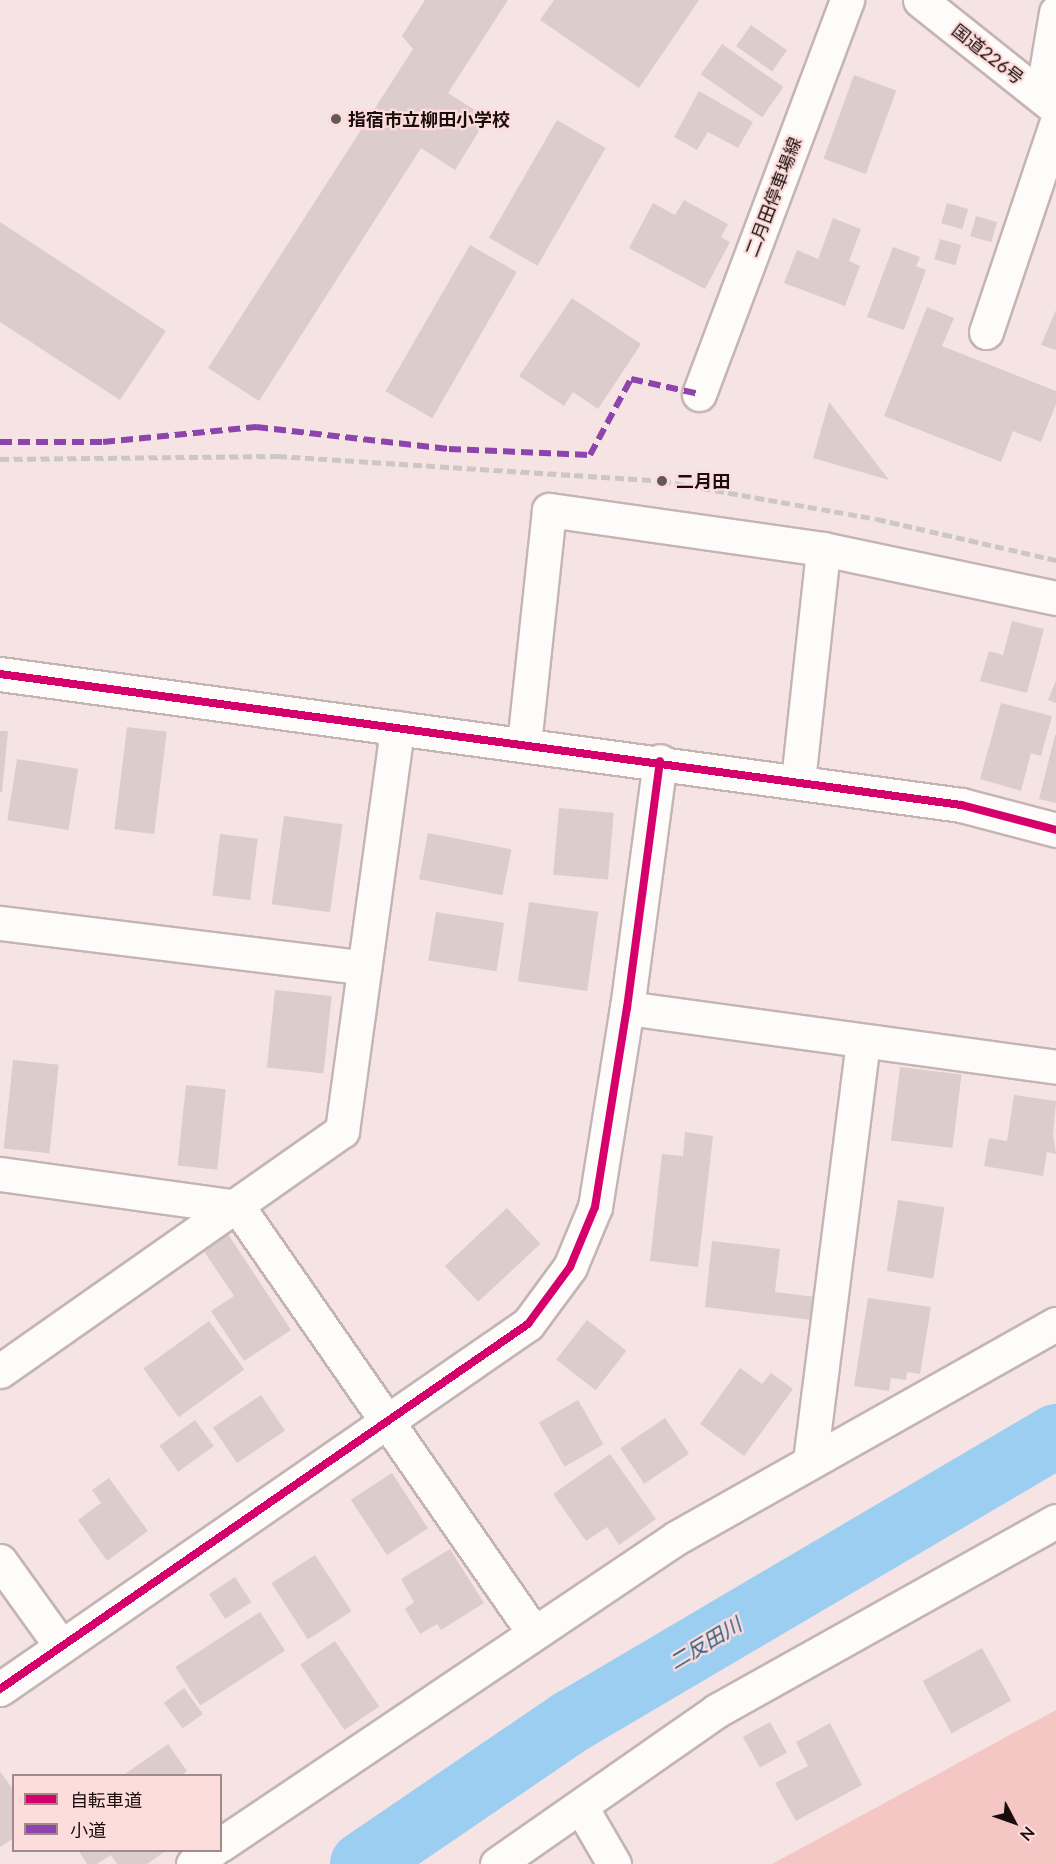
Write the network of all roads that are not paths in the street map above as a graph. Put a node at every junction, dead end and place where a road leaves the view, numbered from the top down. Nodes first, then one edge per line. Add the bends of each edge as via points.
1 (848, 0) edge
2 (920, 0) edge
3 (1056, 12) edge
4 (1051, 109) edge
5 (986, 332) dead end
6 (699, 394) dead end
7 (823, 549) junction
8 (1056, 598) edge
9 (0, 674) edge
10 (397, 728) junction
11 (524, 744) junction
12 (660, 761) junction
13 (798, 781) junction
14 (1056, 830) edge
15 (0, 923) edge
16 (364, 968) junction
17 (627, 1008) junction
18 (863, 1043) junction
19 (1056, 1067) edge
20 (0, 1174) edge
21 (238, 1207) junction
22 (1055, 1320) edge
23 (0, 1371) edge
24 (387, 1422) junction
25 (810, 1461) junction
26 (1056, 1521) edge
27 (0, 1561) edge
28 (534, 1633) junction
29 (61, 1646) junction
30 (0, 1689) edge
31 (581, 1806) junction
32 (222, 1844) edge
33 (211, 1852) edge
34 (193, 1864) edge
35 (497, 1864) edge
36 (614, 1864) edge

1 - 6 main road, 二月田停車場線
2 - 4 main road, 国道226号
3 - 4 main road
4 - 5 main road
7 - 8 main road
7 - 11 main road via 549,510
7 - 13 main road
9 - 10 main road
10 - 11 main road
10 - 16 main road
11 - 12 main road
12 - 13 main road
12 - 17 main road
13 - 14 main road via 961,805
15 - 16 main road
16 - 21 main road via 342,1131
17 - 18 main road
17 - 24 main road via 595,1207 570,1267 528,1324
18 - 19 main road
18 - 25 main road
20 - 21 main road
21 - 23 main road
21 - 24 main road
22 - 25 main road
24 - 28 main road
24 - 29 main road
25 - 28 main road via 676,1538
26 - 31 main road via 716,1711
27 - 29 main road
28 - 32 main road
29 - 30 main road
31 - 35 main road
31 - 36 main road
33 - 34 main road

